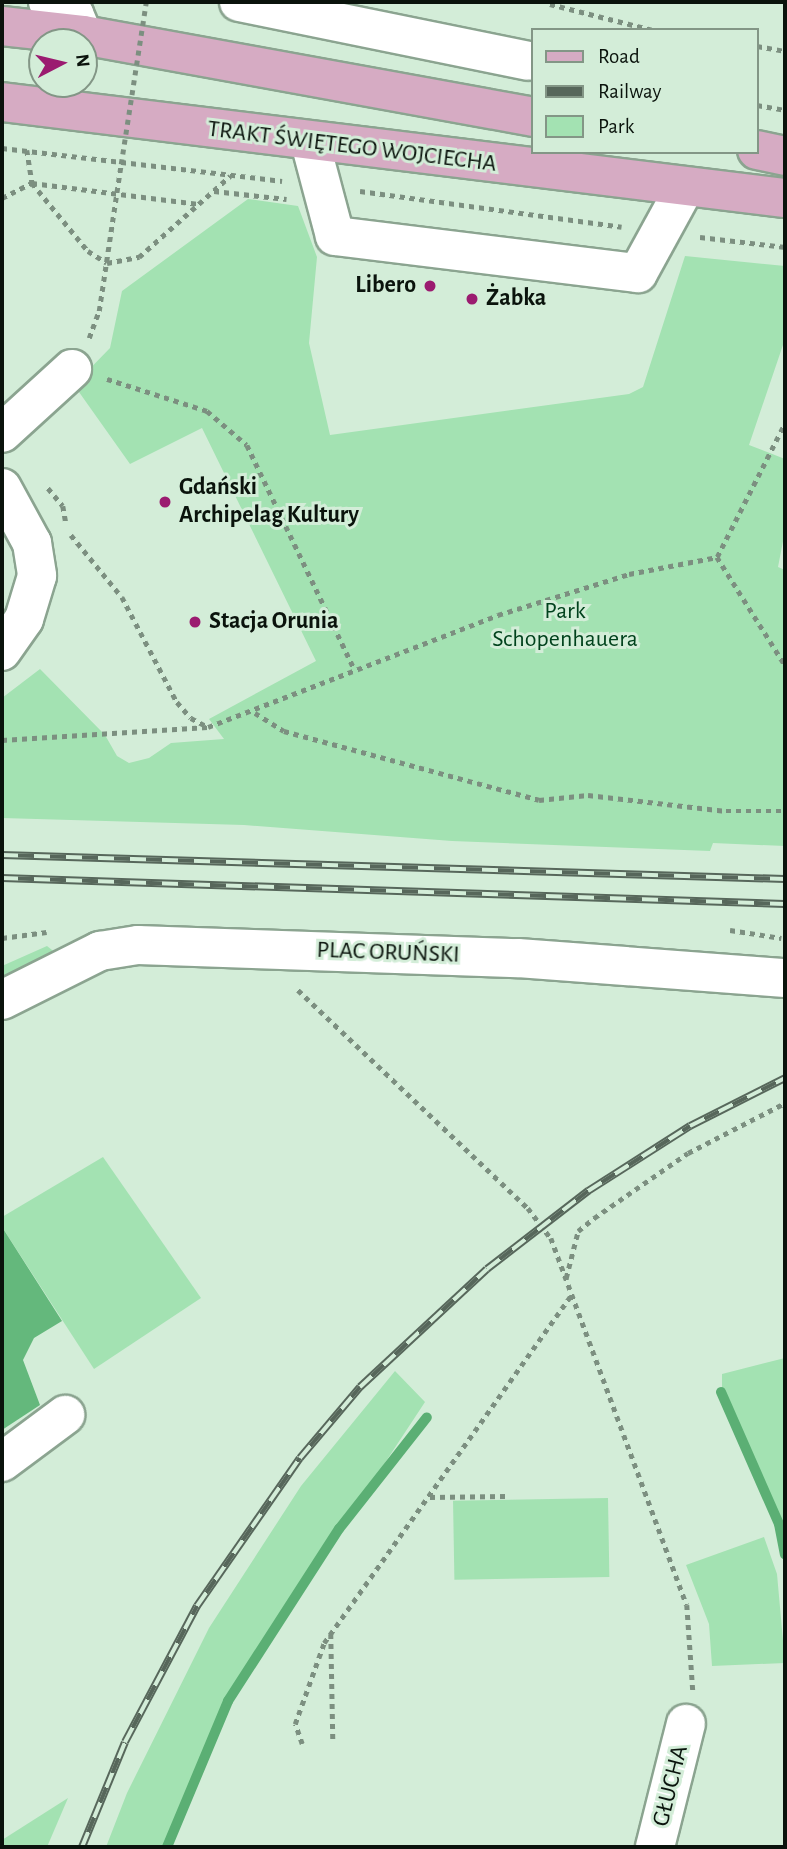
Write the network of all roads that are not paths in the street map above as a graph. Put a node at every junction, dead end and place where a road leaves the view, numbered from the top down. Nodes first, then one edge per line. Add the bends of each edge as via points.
1 (48, 2) edge
2 (239, 2) edge
3 (2, 26) edge
4 (80, 28) edge
5 (28, 29) edge
6 (98, 38) edge
7 (527, 61) dead end
8 (2, 102) edge
9 (532, 117) edge
10 (310, 142) junction
11 (759, 150) edge
12 (785, 156) edge
13 (685, 187) junction
14 (785, 198) edge
15 (72, 369) road end
16 (2, 433) edge
17 (2, 488) edge
18 (2, 651) edge
19 (785, 978) edge
20 (2, 1000) edge
21 (65, 1415) dead end
22 (2, 1462) edge
23 (686, 1724) road end
24 (655, 1847) edge

1 - 4 street via 74,14
2 - 7 street
3 - 5 main road
6 - 9 main road
8 - 10 main road, TRAKT ŚWIĘTEGO WOJCIECHA
10 - 13 main road, TRAKT ŚWIĘTEGO WOJCIECHA
10 - 13 street via 335,236 638,273
11 - 12 main road
13 - 14 main road, TRAKT ŚWIĘTEGO WOJCIECHA
15 - 16 street
17 - 18 street via 32,543 37,576 24,619
19 - 20 street, PLAC ORUŃSKI via 518,958 114,948
21 - 22 street
23 - 24 street, GŁUCHA

